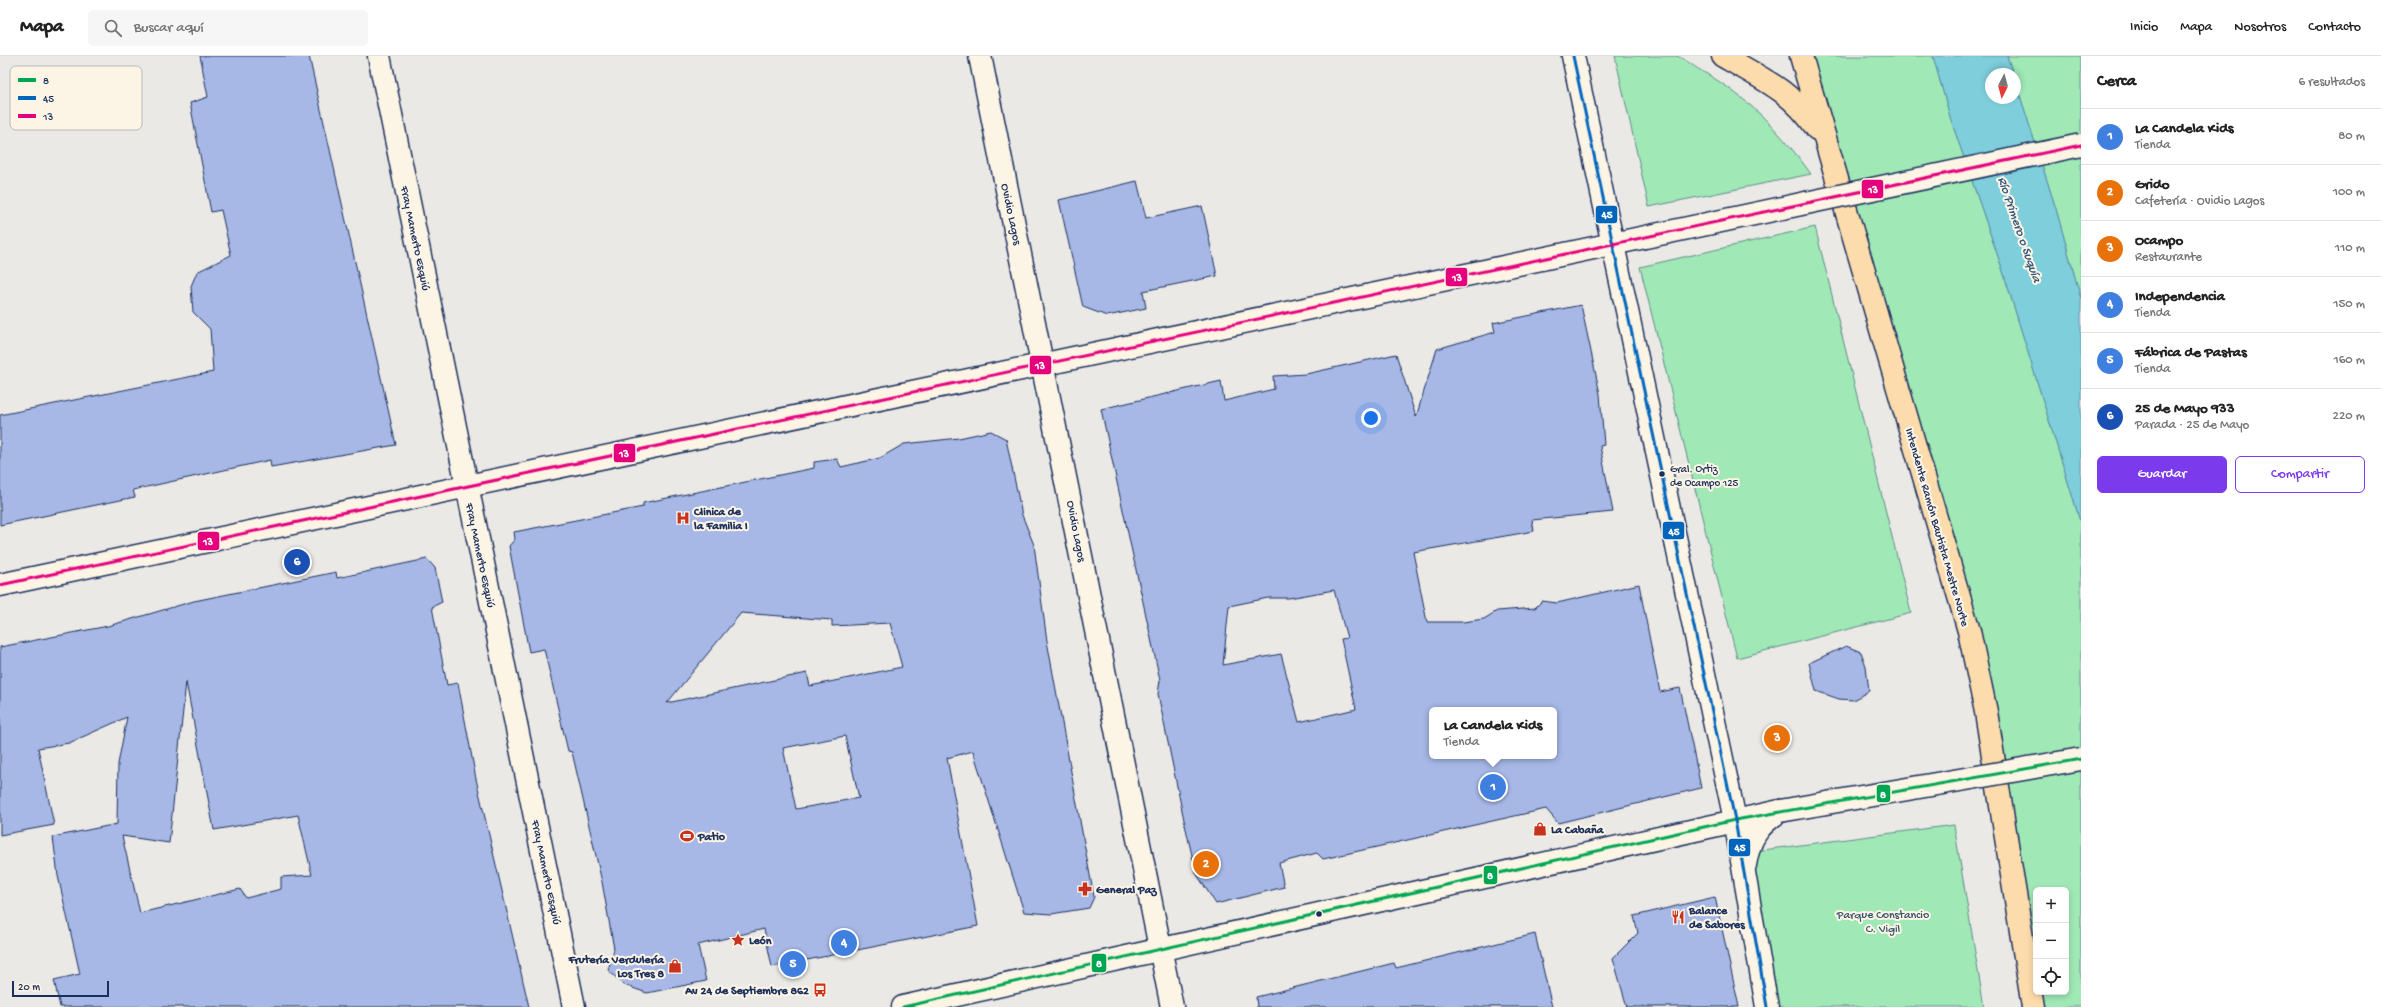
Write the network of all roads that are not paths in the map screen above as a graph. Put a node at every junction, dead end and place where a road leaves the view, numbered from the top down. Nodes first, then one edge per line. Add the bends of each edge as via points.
1 (379, 56) edge
2 (980, 56) edge
3 (1573, 56) edge
4 (1723, 56) edge
5 (1801, 56) edge
6 (1827, 143) junction
7 (2081, 145) edge
8 (1612, 244) junction
9 (1043, 365) junction
10 (467, 486) junction
11 (0, 585) edge
12 (2081, 759) edge
13 (1727, 780) junction
14 (1780, 811) junction
15 (1735, 820) junction
16 (1744, 877) junction
17 (1160, 949) junction
18 (574, 1007) edge
19 (904, 1007) edge
20 (1172, 1007) edge
21 (1767, 1007) edge
22 (2033, 1007) edge

1 - 10 street, Fray Mamerto Esquiú
2 - 9 street, Ovidio Lagos
3 - 8 street
4 - 6 main road via 1780,89 1804,110
5 - 6 main road, Intendente Ramón Bautista Mestre Norte
6 - 22 main road, Intendente Ramón Bautista Mestre Norte via 1969,631 1986,712
7 - 8 street, bridge
8 - 9 street
8 - 13 street
9 - 10 street
9 - 17 street, Ovidio Lagos
10 - 11 street
10 - 18 street, Fray Mamerto Esquiú
12 - 14 street, bridge
13 - 14 street via 1734,794 1744,804
13 - 15 street
14 - 15 street
14 - 16 street via 1763,822 1754,835 1747,852
15 - 16 street
15 - 17 street
16 - 21 street
17 - 19 street
17 - 20 street, Ovidio Lagos

